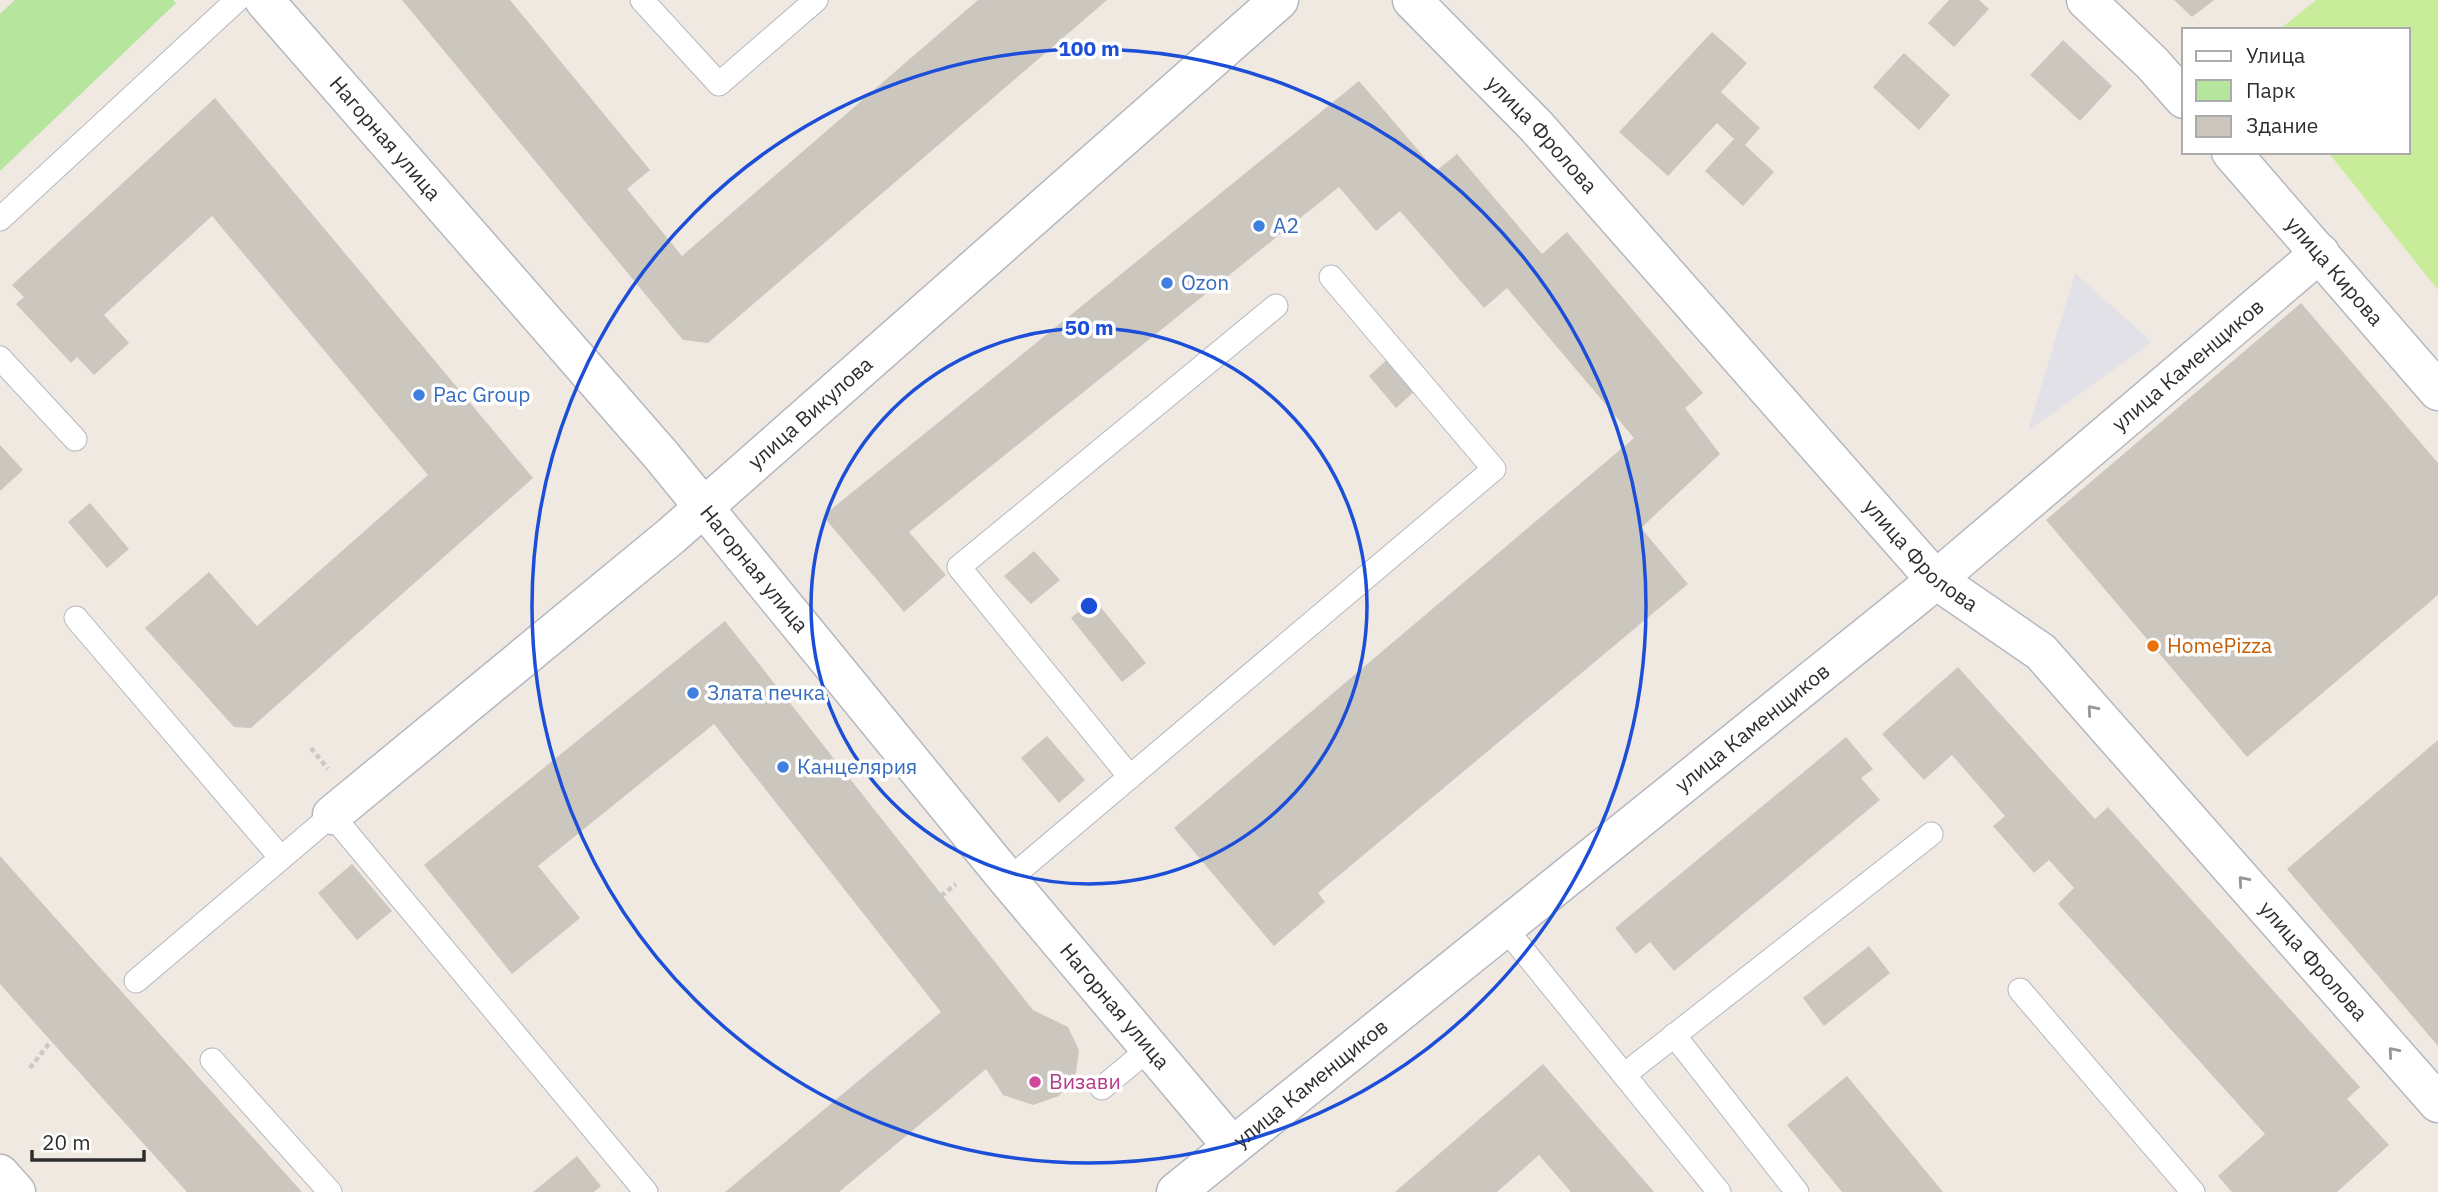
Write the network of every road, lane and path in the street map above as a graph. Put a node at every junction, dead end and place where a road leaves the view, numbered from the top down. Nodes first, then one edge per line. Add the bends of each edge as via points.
1 (237, 0) edge
2 (264, 0) edge
3 (642, 0) edge
4 (816, 0) edge
5 (1279, 0) edge
6 (1412, 0) edge
7 (2086, 0) edge
8 (2182, 97) edge
9 (2233, 154) edge
10 (0, 219) edge
11 (2320, 253) junction
12 (1331, 277) dead end
13 (1276, 306) dead end
14 (0, 358) edge
15 (2438, 391) edge
16 (75, 439) dead end
17 (704, 506) junction
18 (1936, 579) junction
19 (76, 618) dead end
20 (1130, 777) junction
21 (332, 815) junction
22 (1931, 834) dead end
23 (281, 858) junction
24 (1008, 880) junction
25 (956, 884) dead end
26 (941, 896) dead end
27 (1505, 928) junction
28 (136, 981) dead end
29 (2020, 990) dead end
30 (1674, 1035) junction
31 (51, 1041) dead end
32 (1150, 1048) junction
33 (212, 1060) dead end
34 (30, 1068) dead end
35 (1624, 1075) junction
36 (1102, 1088) dead end
37 (2438, 1103) edge
38 (1232, 1146) junction
39 (0, 1174) edge
40 (16, 1192) edge
41 (330, 1192) edge
42 (646, 1192) edge
43 (1176, 1192) edge
44 (1719, 1192) edge
45 (1797, 1192) edge
46 (2193, 1192) edge

1 - 10 lane
2 - 17 street, Нагорная улица
3 - 4 lane via 719,84
5 - 17 street, улица Викулова
6 - 18 street, улица Фролова via 1537,127
7 - 8 street
9 - 11 street, улица Кирова
11 - 15 street, улица Кирова
11 - 18 street, улица Каменщиков
12 - 20 lane via 1494,469
13 - 20 lane via 959,567
14 - 16 lane
17 - 21 street, улица Викулова
17 - 24 street, Нагорная улица
18 - 27 street, улица Каменщиков
37 -> 18 street, улица Фролова via 2041,652
19 - 23 lane
20 - 24 lane
21 - 23 lane
21 - 42 lane
22 - 30 lane
23 - 28 lane
24 - 32 street, Нагорная улица
25 - 26 path
27 - 35 lane
27 - 38 street, улица Каменщиков
29 - 46 lane
30 - 35 lane
30 - 45 lane
31 - 34 path
32 - 36 lane
32 - 38 street, Нагорная улица
33 - 41 lane
35 - 44 lane
38 - 43 street, улица Каменщиков
39 - 40 street

